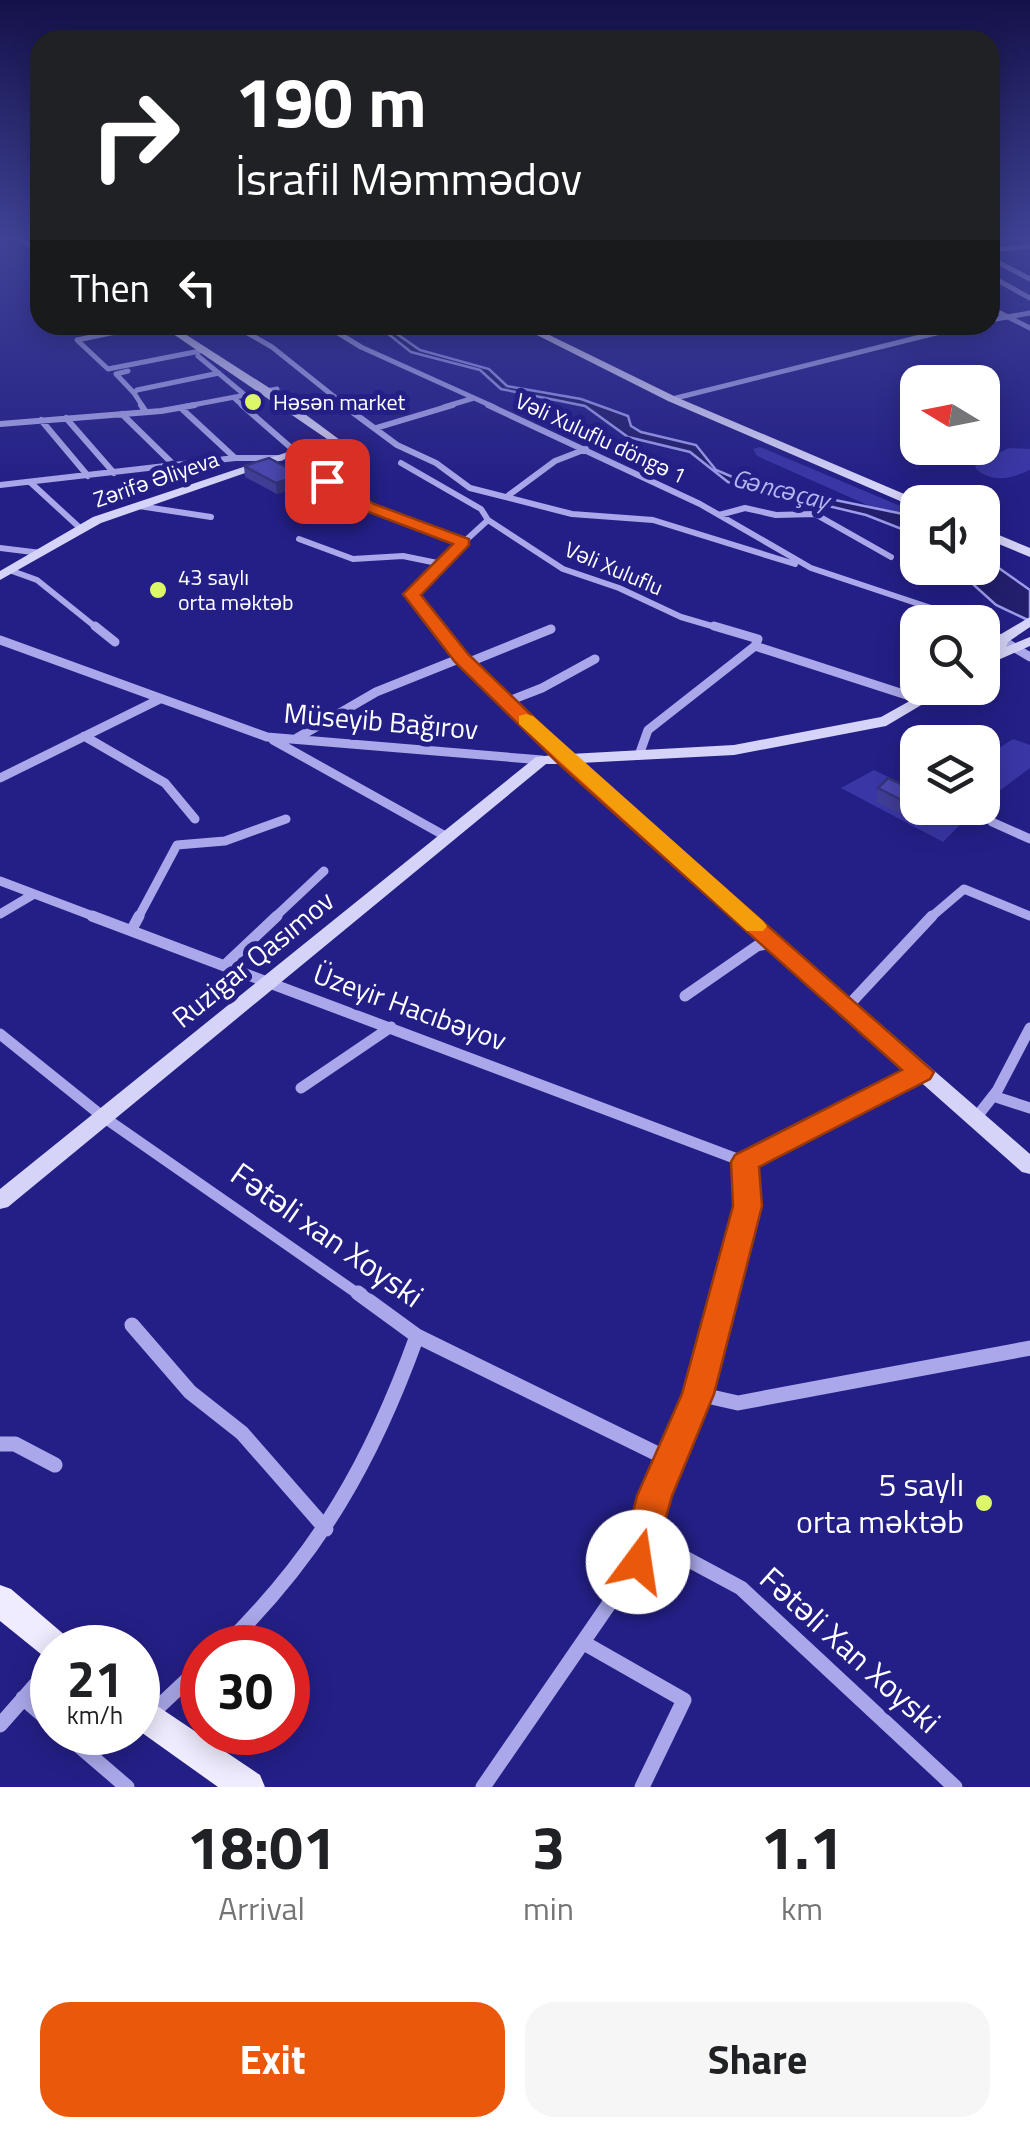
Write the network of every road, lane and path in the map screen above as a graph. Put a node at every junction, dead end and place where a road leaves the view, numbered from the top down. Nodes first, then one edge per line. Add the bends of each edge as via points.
1 (101, 335) edge
2 (178, 335) edge
3 (197, 335) edge
4 (251, 335) edge
5 (342, 335) edge
6 (541, 335) edge
7 (927, 335) edge
8 (201, 353) junction
9 (219, 373) junction
10 (272, 390) junction
11 (134, 392) junction
12 (246, 396) junction
13 (234, 398) junction
14 (474, 398) junction
15 (672, 398) junction
16 (182, 408) junction
17 (146, 412) junction
18 (122, 414) junction
19 (66, 418) junction
20 (41, 420) junction
21 (0, 424) edge
22 (376, 428) junction
23 (334, 444) junction
24 (586, 449) junction
25 (297, 452) junction
26 (236, 458) junction
27 (281, 458) junction
28 (402, 463) dead end
29 (174, 466) junction
30 (0, 472) edge
31 (317, 472) junction
32 (114, 473) junction
33 (88, 476) junction
34 (30, 482) junction
35 (4, 485) edge
36 (509, 495) junction
37 (900, 496) edge
38 (140, 506) junction
39 (720, 516) junction
40 (212, 517) dead end
41 (488, 520) junction
42 (80, 528) junction
43 (299, 539) dead end
44 (1000, 540) edge
45 (464, 542) junction
46 (0, 548) edge
47 (41, 553) junction
48 (1030, 553) edge
49 (891, 557) dead end
50 (442, 564) junction
51 (810, 568) junction
52 (6, 574) edge
53 (922, 605) edge
54 (1030, 621) edge
55 (550, 630) dead end
56 (0, 640) edge
57 (1000, 640) edge
58 (115, 642) dead end
59 (1003, 642) junction
60 (1000, 645) edge
61 (755, 646) junction
62 (1026, 648) edge
63 (595, 660) dead end
64 (464, 661) junction
65 (900, 693) edge
66 (161, 698) junction
67 (506, 702) junction
68 (914, 705) edge
69 (84, 736) junction
70 (267, 737) junction
71 (295, 739) junction
72 (639, 755) junction
73 (565, 758) junction
74 (542, 760) junction
75 (0, 778) edge
76 (195, 819) dead end
77 (286, 819) dead end
78 (999, 825) edge
79 (447, 837) junction
80 (1030, 839) edge
81 (324, 871) dead end
82 (0, 882) edge
83 (34, 894) junction
84 (0, 914) edge
85 (1030, 916) edge
86 (131, 931) junction
87 (774, 942) junction
88 (224, 966) junction
89 (268, 982) junction
90 (685, 996) dead end
91 (847, 1007) junction
92 (390, 1027) junction
93 (1030, 1028) edge
94 (0, 1034) edge
95 (921, 1072) junction
96 (301, 1088) dead end
97 (993, 1096) junction
98 (1030, 1108) edge
99 (101, 1118) junction
100 (975, 1119) junction
101 (744, 1162) junction
102 (1030, 1166) edge
103 (0, 1201) edge
104 (132, 1325) dead end
105 (417, 1336) junction
106 (1030, 1348) edge
107 (698, 1394) junction
108 (0, 1444) edge
109 (672, 1460) junction
110 (55, 1465) dead end
111 (326, 1529) junction
112 (646, 1536) junction
113 (0, 1600) edge
114 (248, 1625) edge
115 (30, 1626) edge
116 (584, 1643) junction
117 (180, 1683) edge
118 (30, 1690) edge
119 (23, 1698) junction
120 (160, 1699) edge
121 (30, 1704) edge
122 (0, 1724) edge
123 (160, 1726) edge
124 (90, 1755) edge
125 (127, 1787) edge
126 (248, 1787) edge
127 (482, 1787) edge
128 (642, 1787) edge
129 (955, 1787) edge

1 - 8 street via 77,340 108,369
2 - 8 street
3 - 10 street
4 - 22 street
5 - 14 street, Vəli Xuluflu döngə 1
6 - 15 street
7 - 15 street
8 - 9 street
8 - 10 street
8 - 11 street via 116,374
9 - 11 street
9 - 12 street
10 - 12 street
10 - 23 street
11 - 17 street
12 - 13 street
13 - 16 street
13 - 25 street
14 - 22 street
14 - 24 street, Vəli Xuluflu döngə 1
15 - 37 street
16 - 17 street
16 - 26 street
17 - 18 street
18 - 19 street
18 - 29 street
19 - 20 street
19 - 32 street
20 - 21 street
20 - 33 street
22 - 36 street via 470,488
23 - 25 street, Zərifə Əliyeva
23 - 31 street
24 - 36 street
24 - 39 street, Vəli Xuluflu döngə 1
25 - 27 street, Zərifə Əliyeva
26 - 27 street
26 - 29 street
27 - 31 street
27 - 38 street, Zərifə Əliyeva
28 - 41 street, Vəli Xuluflu via 481,509
29 - 32 street
30 - 35 street
31 - 45 street via 368,507
32 - 33 street
33 - 34 street
34 - 35 street
34 - 42 street
36 - 51 street via 572,514 653,520
38 - 40 street
38 - 42 street, Zərifə Əliyeva
39 - 49 street via 745,508 815,514
39 - 51 street, Vəli Xuluflu döngə 1
41 - 45 street
41 - 61 street, Vəli Xuluflu via 562,570 758,640
42 - 47 street, Zərifə Əliyeva
43 - 50 street via 352,558 392,555
44 - 48 street
45 - 50 street
46 - 47 street
47 - 52 street, Zərifə Əliyeva
50 - 64 street via 412,594
51 - 53 street, Vəli Xuluflu döngə 1
52 - 58 street via 37,580
54 - 59 street
55 - 64 street
56 - 66 street, Müseyib Bağırov
57 - 59 street
59 - 60 street
59 - 62 street
61 - 65 street, Vəli Xuluflu
61 - 72 street via 648,730
63 - 67 street
64 - 67 street
64 - 71 street via 428,667
66 - 69 street
66 - 70 street, Müseyib Bağırov
67 - 73 street
68 - 72 street, Müseyib Bağırov via 886,722 734,750
69 - 75 street
69 - 76 street via 165,783
70 - 71 street, Müseyib Bağırov
70 - 79 street
71 - 74 street, Müseyib Bağırov
72 - 73 street, Müseyib Bağırov
73 - 74 street, Müseyib Bağırov
73 - 87 street
74 - 79 street, Ruzigar Qasımov
77 - 86 street via 225,842 177,844
78 - 80 street
79 - 89 street, Ruzigar Qasımov
81 - 88 street
82 - 83 street, Üzeyir Hacıbəyov
83 - 84 street
83 - 86 street, Üzeyir Hacıbəyov
85 - 91 street via 964,890 948,898
86 - 88 street, Üzeyir Hacıbəyov
87 - 90 street via 756,946
87 - 91 street
88 - 89 street, Üzeyir Hacıbəyov
89 - 92 street, Üzeyir Hacıbəyov
89 - 99 street, Ruzigar Qasımov
91 - 95 street
92 - 96 street
92 - 101 street, Üzeyir Hacıbəyov
93 - 97 street
94 - 99 street, Fətəli xan Xoyski
95 - 100 street
95 - 101 street
97 - 98 street
97 - 100 street
99 - 103 street, Ruzigar Qasımov
99 - 105 street, Fətəli xan Xoyski
100 - 102 street
101 - 107 street via 748,1206
104 - 111 street via 190,1392 242,1433
105 - 109 street
105 - 111 street, Fətəli xan Xoyski via 353,1492
106 - 107 street via 738,1403
107 - 109 street
108 - 110 street via 15,1444
109 - 112 street via 654,1496
111 - 114 street, Fətəli xan Xoyski
112 - 116 street via 631,1577
112 - 129 street, Fətəli Xan Xoyski via 741,1588
113 - 115 main road
116 - 127 street
116 - 128 street via 684,1700
117 - 120 street
118 - 119 street
119 - 121 street
119 - 122 street
123 - 126 main road
124 - 125 street

